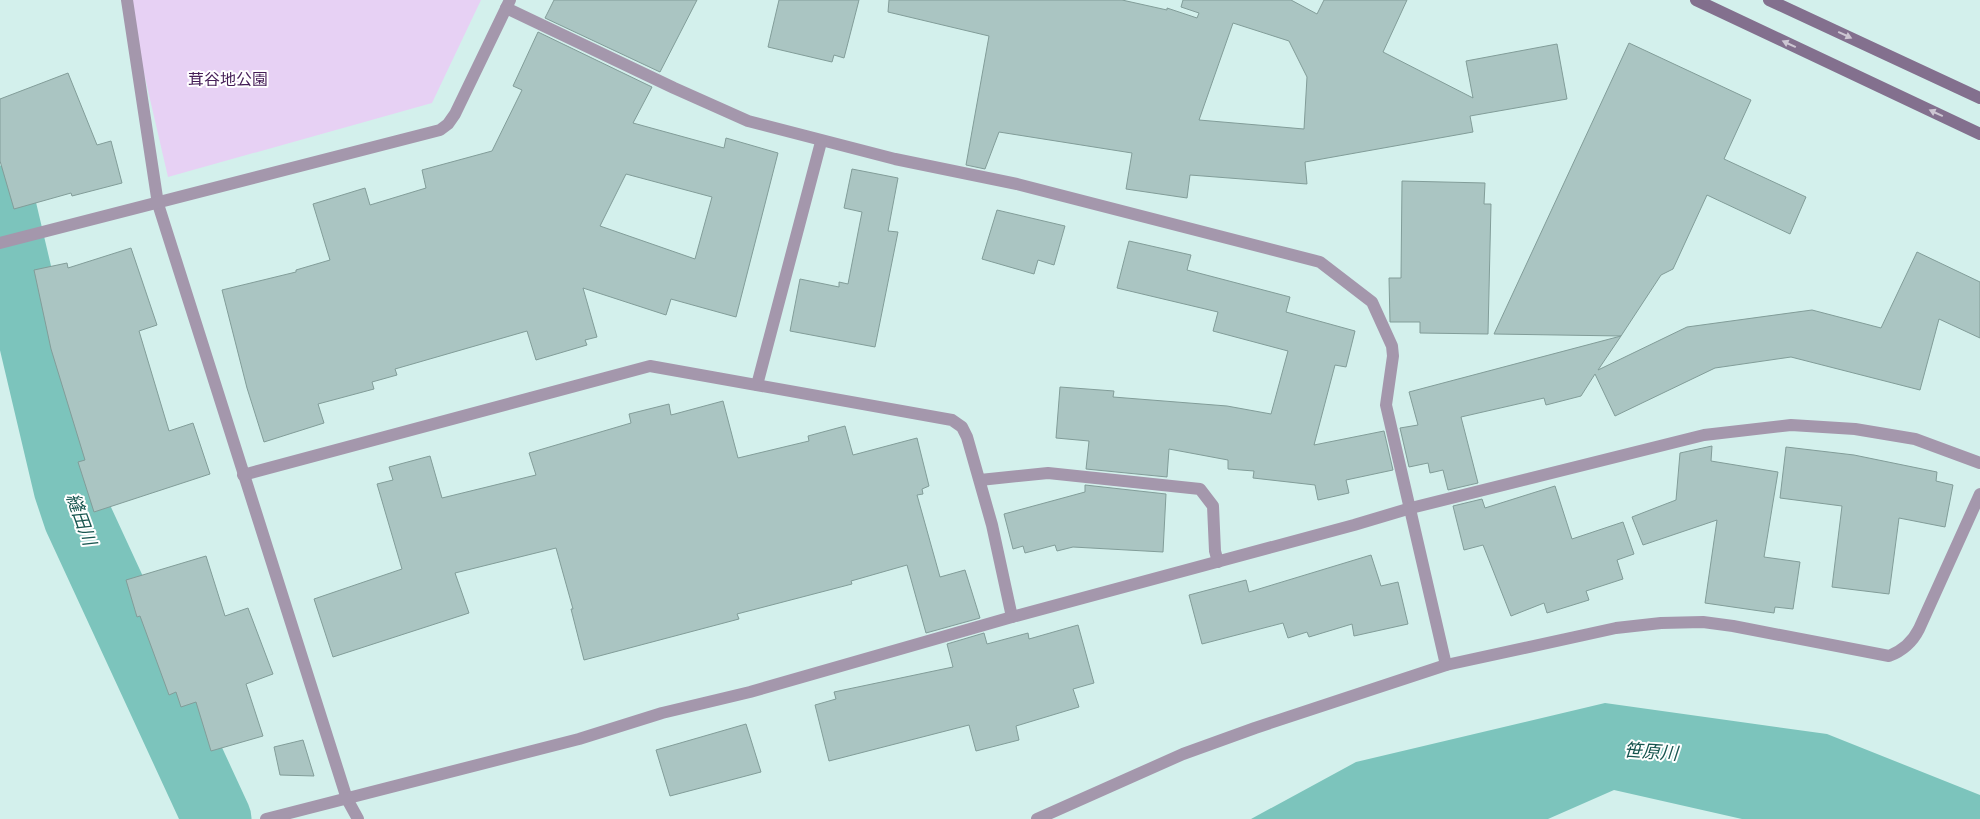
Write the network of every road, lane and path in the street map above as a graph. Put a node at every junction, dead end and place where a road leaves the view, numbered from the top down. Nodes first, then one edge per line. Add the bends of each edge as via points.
1 (127, 0) edge
2 (1696, 0) edge
3 (1769, 0) edge
4 (508, 4) edge
5 (1980, 98) edge
6 (1980, 134) edge
7 (822, 142) junction
8 (158, 204) junction
9 (0, 243) edge
10 (757, 385) junction
11 (1980, 463) edge
12 (243, 475) junction
13 (980, 480) junction
14 (1980, 494) edge
15 (1411, 508) junction
16 (1218, 562) junction
17 (1012, 616) junction
18 (1446, 665) junction
19 (347, 798) junction
20 (266, 819) edge
21 (358, 819) edge
22 (1037, 819) edge

1 - 8 street
6 -> 2 street
3 -> 5 street
4 - 7 street via 748,121
4 - 8 street via 455,114 440,130
7 - 10 street
7 - 15 street via 1017,184 1320,262 1372,302 1392,346 1386,406
8 - 9 street
8 - 12 street
10 - 12 street via 670,368 639,367
10 - 13 street via 952,420 962,427 967,437
11 - 15 street via 1915,439 1855,429 1791,425 1704,435
12 - 19 street
13 - 16 street via 1048,473 1200,490 1213,506
13 - 17 street
14 - 18 street via 1915,638 1889,656 1733,626 1695,622 1616,628
15 - 16 street
15 - 18 street
16 - 17 street
17 - 19 street via 750,692 662,713 580,739
18 - 22 street via 1183,754
19 - 20 street
19 - 21 street

